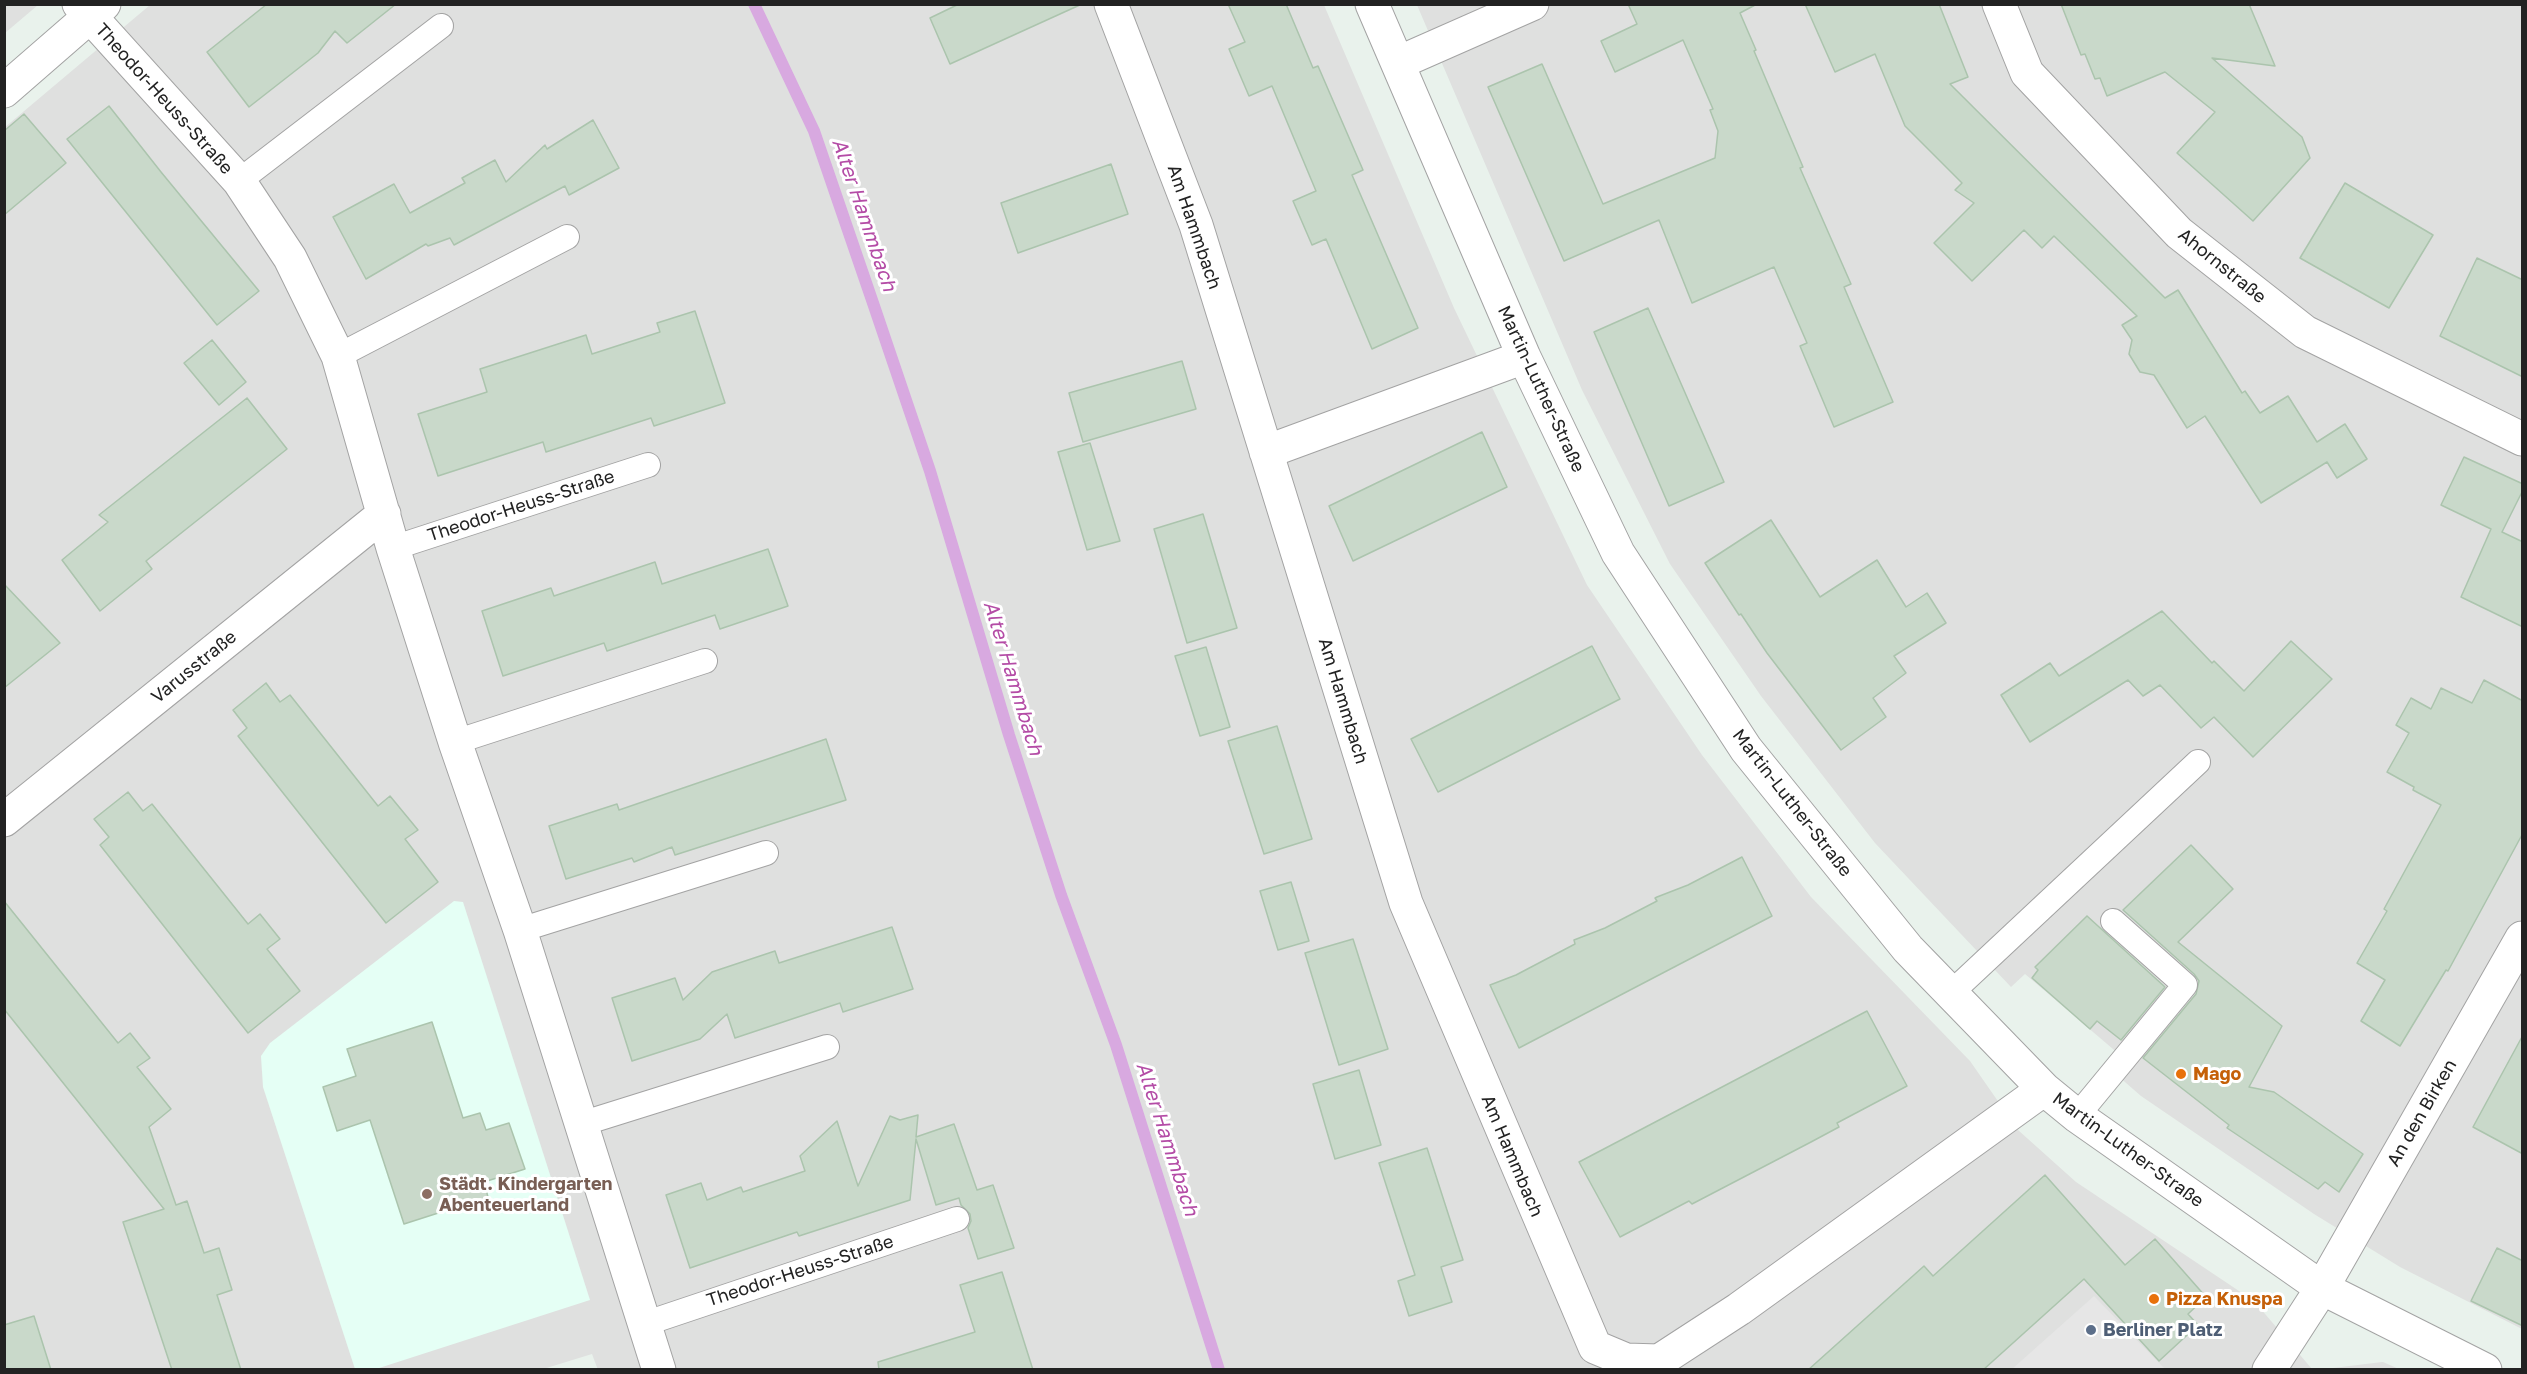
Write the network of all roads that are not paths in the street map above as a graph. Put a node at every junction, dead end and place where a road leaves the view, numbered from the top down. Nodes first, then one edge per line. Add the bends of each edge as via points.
1 (1111, 4) edge
2 (1372, 4) edge
3 (1532, 4) edge
4 (1999, 4) edge
5 (91, 9) edge
6 (441, 26) dead end
7 (1398, 63) junction
8 (4, 91) edge
9 (239, 181) junction
10 (567, 237) dead end
11 (338, 356) junction
12 (1524, 357) junction
13 (2523, 439) edge
14 (1266, 452) junction
15 (648, 465) dead end
16 (384, 514) junction
17 (393, 548) junction
18 (705, 661) dead end
19 (455, 742) junction
20 (2198, 762) dead end
21 (4, 820) edge
22 (766, 853) dead end
23 (2113, 921) dead end
24 (520, 930) junction
25 (2523, 938) edge
26 (1950, 994) junction
27 (827, 1047) dead end
28 (2044, 1089) junction
29 (2077, 1116) junction
30 (581, 1124) junction
31 (957, 1219) dead end
32 (2322, 1288) junction
33 (644, 1324) junction
34 (1597, 1358) edge
35 (659, 1370) edge
36 (2269, 1370) edge
37 (2485, 1370) edge

1 - 14 street, Am Hammbach via 1196,225
2 - 7 street, Martin-Luther-Straße
3 - 7 street
4 - 13 street, Ahornstraße via 2027,73 2179,233 2306,332
5 - 8 street
5 - 9 street, Theodor-Heuss-Straße
6 - 9 lane, Theodor-Heuss-Straße
7 - 12 street, Martin-Luther-Straße
9 - 11 street, Theodor-Heuss-Straße via 290,258
10 - 11 lane
11 - 16 street, Theodor-Heuss-Straße
12 - 14 street
12 - 26 street, Martin-Luther-Straße via 1618,553 1746,748 1908,949
14 - 34 street, Am Hammbach via 1406,903
15 - 17 lane, Theodor-Heuss-Straße
16 - 17 street, Theodor-Heuss-Straße
16 - 21 street, Varusstraße
17 - 19 street, Theodor-Heuss-Straße
18 - 19 lane
19 - 24 street, Theodor-Heuss-Straße
20 - 26 lane
22 - 24 lane
23 - 29 lane via 2185,985
24 - 30 street, Theodor-Heuss-Straße
25 - 32 street, An den Birken
26 - 28 street, Martin-Luther-Straße
27 - 30 lane
28 - 29 street, Martin-Luther-Straße
28 - 34 street, Am Hammbach via 1739,1309 1659,1361
29 - 32 street, Martin-Luther-Straße
30 - 33 street, Theodor-Heuss-Straße
31 - 33 lane, Theodor-Heuss-Straße
32 - 36 street, An den Birken
32 - 37 street, Martin-Luther-Straße
33 - 35 street, Theodor-Heuss-Straße

